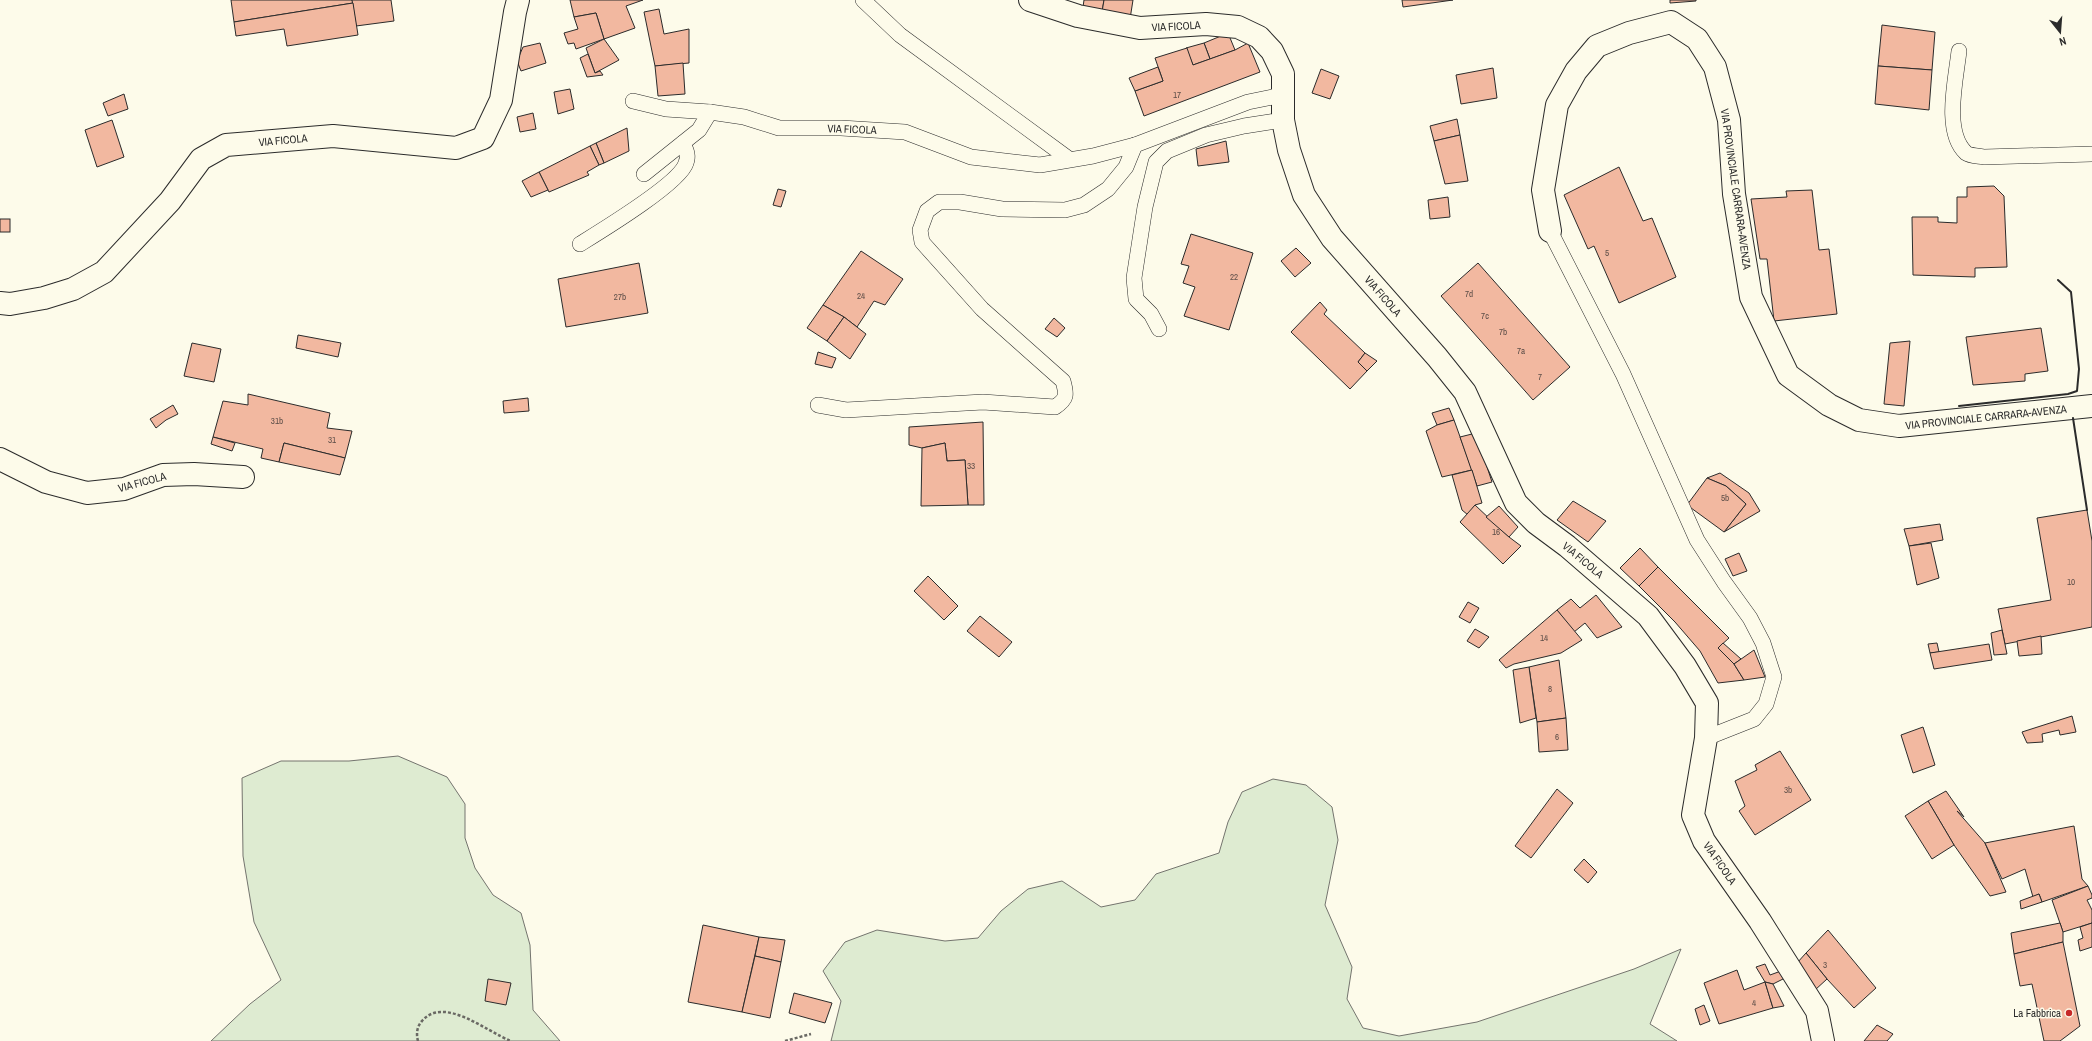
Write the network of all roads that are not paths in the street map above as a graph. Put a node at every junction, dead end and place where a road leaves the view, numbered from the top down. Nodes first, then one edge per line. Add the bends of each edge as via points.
1 (518, 0) edge
2 (863, 0) edge
3 (1030, 0) edge
4 (1959, 51) dead end
5 (1282, 95) junction
6 (633, 101) dead end
7 (710, 112) junction
8 (1283, 120) junction
9 (683, 143) junction
10 (1135, 145) junction
11 (2092, 154) edge
12 (1069, 160) junction
13 (644, 174) dead end
14 (1550, 231) joint
15 (580, 244) dead end
16 (0, 303) edge
17 (1159, 329) dead end
18 (818, 405) dead end
19 (2092, 406) edge
20 (0, 459) edge
21 (243, 477) dead end
22 (1706, 738) junction
23 (1823, 1041) edge

1 - 16 street, VIA FICOLA via 502,100 483,138 456,148 333,136 226,145 201,159 170,201 104,272 73,289 44,298 10,304
2 - 12 lane via 900,35
3 - 5 street, VIA FICOLA via 1078,16 1140,28 1206,24 1238,27 1259,37 1272,51 1283,74
4 - 11 lane via 1952,114 1956,141 1968,154 1984,157
5 - 8 street, VIA FICOLA
5 - 10 lane, VIA FICOLA via 1248,102
6 - 7 lane, VIA FICOLA via 666,109
7 - 9 lane via 699,130
7 - 12 lane, VIA FICOLA via 744,117 779,128 905,132 972,157 1040,165
8 - 17 lane via 1206,135 1167,150 1156,162 1145,207 1134,278 1136,298 1151,314
8 - 22 street, VIA FICOLA via 1289,150 1304,195 1332,238 1465,392 1516,503 1536,523 1567,546 1648,616 1685,666 1707,704
9 - 13 lane
9 - 15 lane via 688,153 686,164 676,178
10 - 12 lane, VIA FICOLA
10 - 18 lane via 1126,167 1108,189 1084,205 1065,210 1002,209 960,202 939,202 928,211 920,230 922,242 982,309 1063,381 1067,394 1065,401 1055,407 982,402 846,410
14 - 19 street, VIA PROVINCIALE CARRARA-AVENZA via 1543,190 1557,106 1576,72 1597,46 1629,33 1671,22 1697,39 1715,67 1729,120 1734,194 1751,297 1788,375 1829,405 1859,420 1899,426
14 - 22 lane via 1622,374 1697,540 1750,618 1763,643 1772,670 1774,677 1766,704 1754,719
20 - 21 street, VIA FICOLA via 46,482 87,493 124,489 162,475
22 - 23 street, VIA FICOLA via 1693,815 1704,841 1760,920 1817,1011

